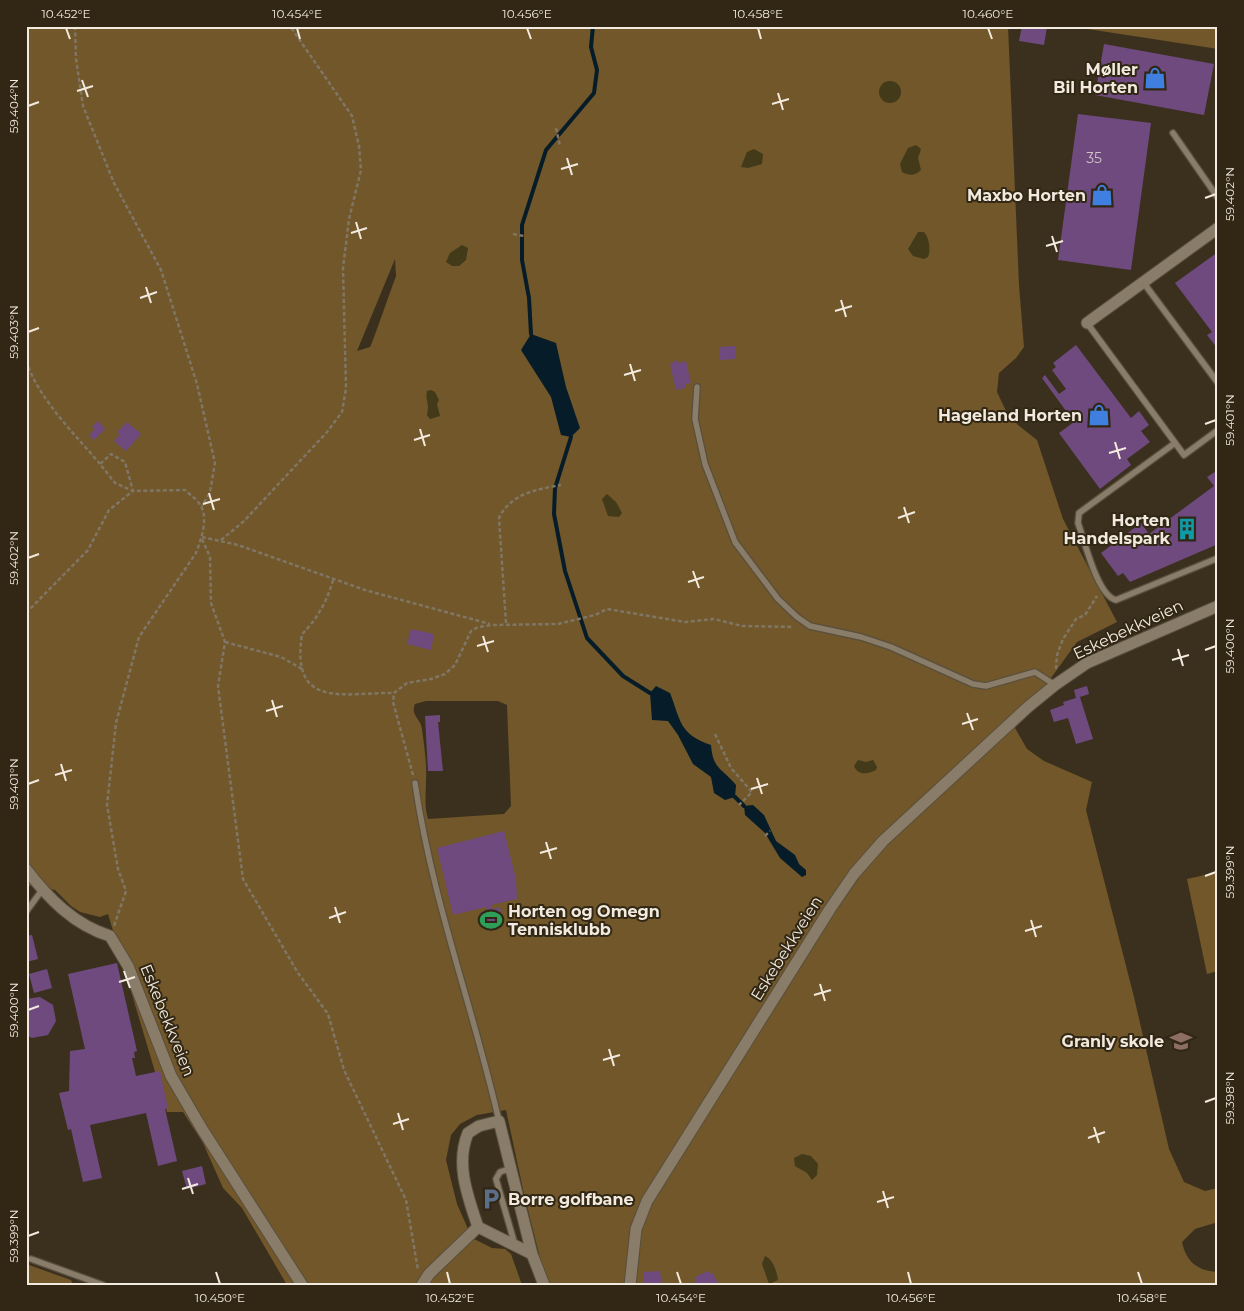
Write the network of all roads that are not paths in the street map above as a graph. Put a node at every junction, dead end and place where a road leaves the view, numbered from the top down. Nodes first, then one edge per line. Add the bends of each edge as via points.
1 (1173, 133) dead end
2 (1218, 198) edge
3 (1218, 228) edge
4 (1143, 282) junction
5 (1087, 323) joint
6 (1218, 383) edge
7 (697, 387) dead end
8 (1218, 430) edge
9 (1175, 443) junction
10 (1218, 558) edge
11 (1218, 606) edge
12 (1055, 685) junction
13 (415, 783) road end
14 (26, 869) edge
15 (42, 890) junction
16 (26, 912) edge
17 (499, 1121) junction
18 (512, 1168) junction
19 (478, 1227) junction
20 (516, 1247) junction
21 (532, 1254) junction
22 (32, 1259) dead end
23 (420, 1280) edge
24 (103, 1285) edge
25 (302, 1285) edge
26 (544, 1285) edge
27 (630, 1285) edge

1 - 2 lane
3 - 4 street
4 - 5 street
4 - 6 lane
5 - 9 lane
7 - 12 lane via 695,419 705,464 735,542 778,599 797,618 810,626 883,645 973,684 986,686 1035,672
8 - 9 lane via 1184,455
9 - 10 lane via 1079,513 1078,523 1102,589 1110,599 1116,600
11 - 12 street, Eskebekkveien via 1087,663
12 - 27 street, Eskebekkveien via 884,841 852,878 647,1201 636,1230
13 - 17 lane via 432,874 486,1062
14 - 15 street
15 - 16 lane
15 - 25 street, Eskebekkveien via 63,910 97,932 110,936 128,966 171,1076
17 - 18 street
17 - 19 street via 468,1132 461,1155 467,1196
18 - 20 lane via 500,1172 496,1179
18 - 21 street
19 - 20 street
19 - 23 street
20 - 21 street
21 - 26 street
22 - 24 lane

